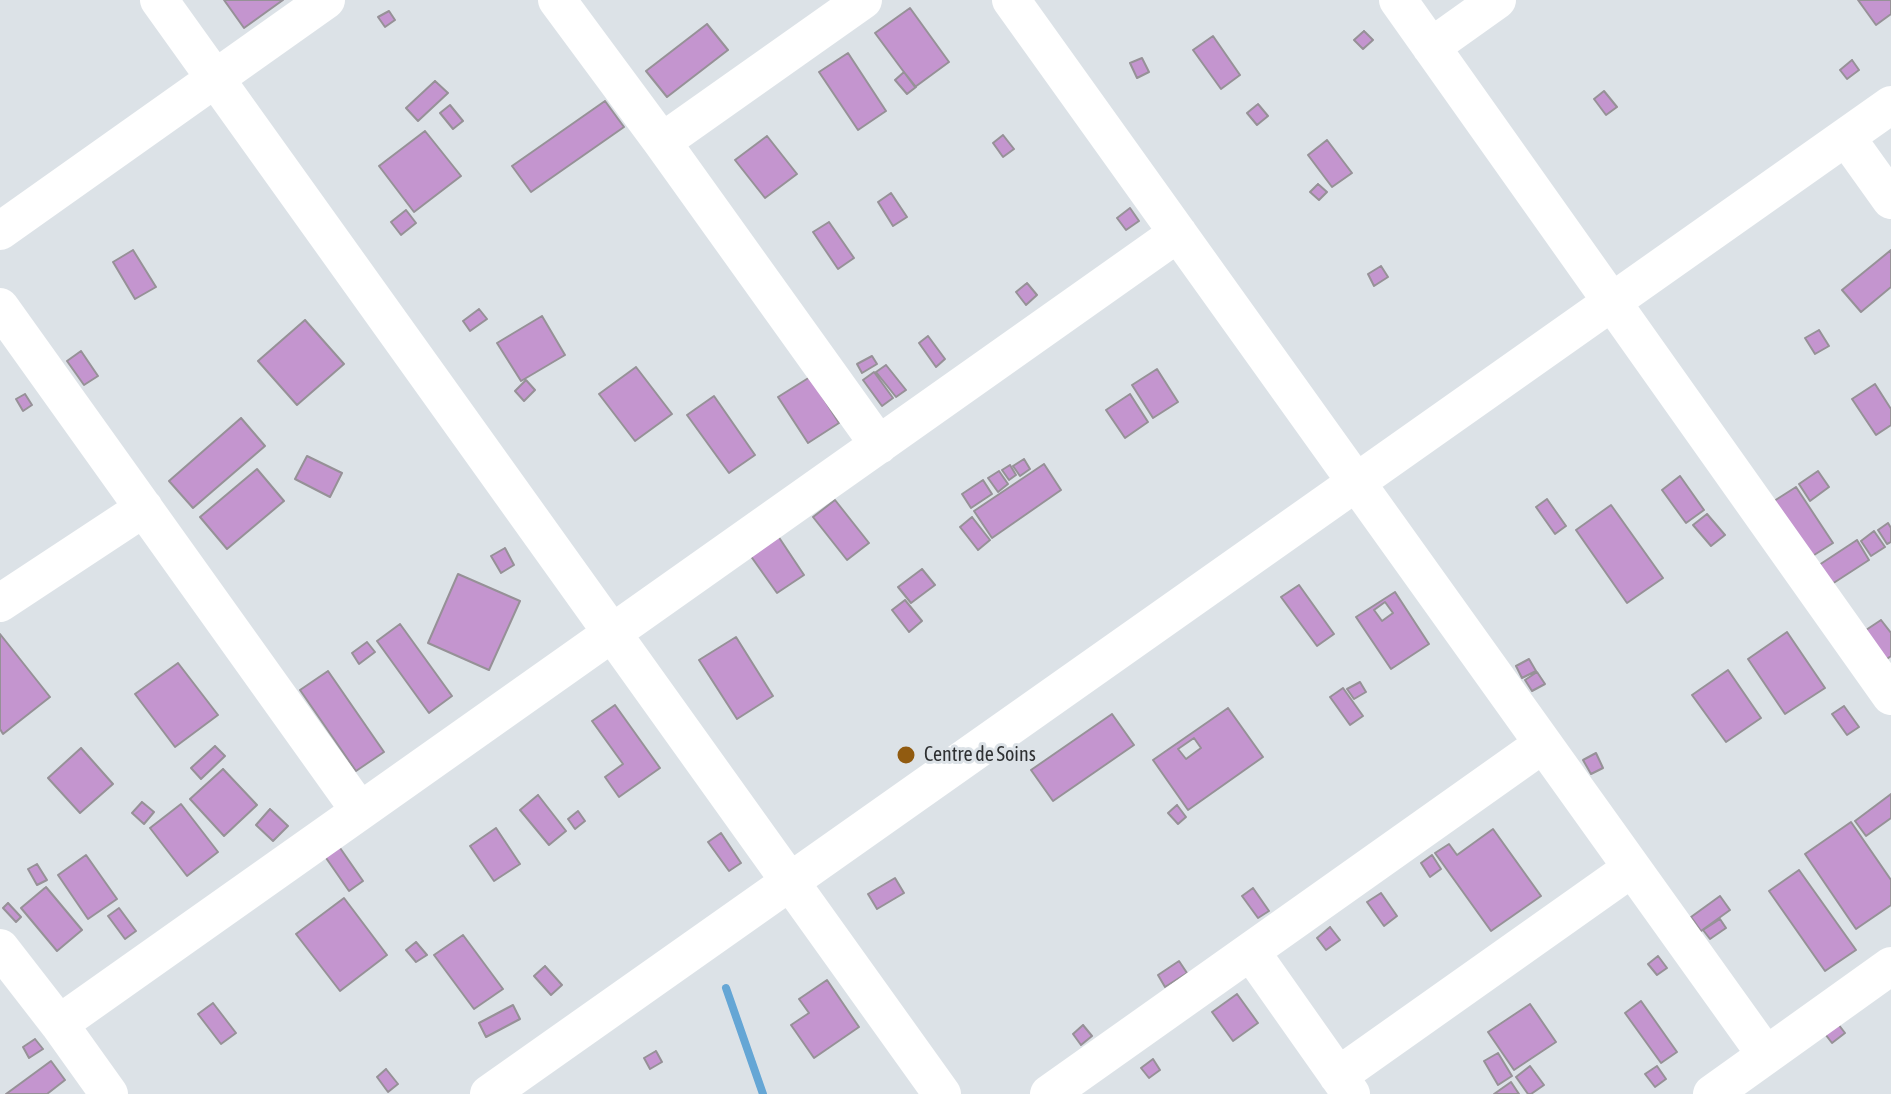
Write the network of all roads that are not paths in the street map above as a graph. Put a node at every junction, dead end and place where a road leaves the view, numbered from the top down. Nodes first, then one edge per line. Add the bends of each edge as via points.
1 (159, 0) edge
2 (326, 0) edge
3 (557, 0) edge
4 (863, 0) edge
5 (1011, 0) edge
6 (1398, 0) edge
7 (1497, 0) edge
8 (1431, 47) junction
9 (215, 78) junction
10 (1891, 105) edge
11 (1846, 137) junction
12 (662, 142) junction
13 (1891, 200) edge
14 (0, 231) edge
15 (1178, 233) junction
16 (1612, 302) junction
17 (0, 307) edge
18 (879, 445) junction
19 (1356, 482) junction
20 (144, 508) junction
21 (0, 603) edge
22 (612, 633) junction
23 (1891, 696) edge
24 (1543, 744) junction
25 (360, 811) junction
26 (1632, 868) junction
27 (790, 881) junction
28 (0, 948) edge
29 (1251, 952) junction
30 (1891, 966) edge
31 (59, 1024) junction
32 (1766, 1055) junction
33 (528, 1083) edge
34 (1345, 1085) edge
35 (109, 1094) edge
36 (489, 1094) edge
37 (942, 1094) edge
38 (1049, 1094) edge
39 (1712, 1094) edge

1 - 9 street
2 - 9 street
3 - 12 street
4 - 12 street
5 - 15 street
6 - 8 street
7 - 8 street
8 - 16 street
9 - 14 street
9 - 22 street
10 - 11 street
11 - 13 street
11 - 16 street
12 - 18 street
15 - 18 street
15 - 19 street
16 - 19 street
16 - 23 street
17 - 20 street
18 - 22 street
19 - 24 street
19 - 27 street
20 - 21 street
20 - 25 street
22 - 25 street
22 - 27 street
24 - 26 street
24 - 29 street
25 - 31 street
26 - 32 street
26 - 34 street
27 - 33 street
27 - 37 street
28 - 31 street
29 - 34 street
29 - 38 street
30 - 32 street
31 - 35 street
32 - 39 street
33 - 36 street

